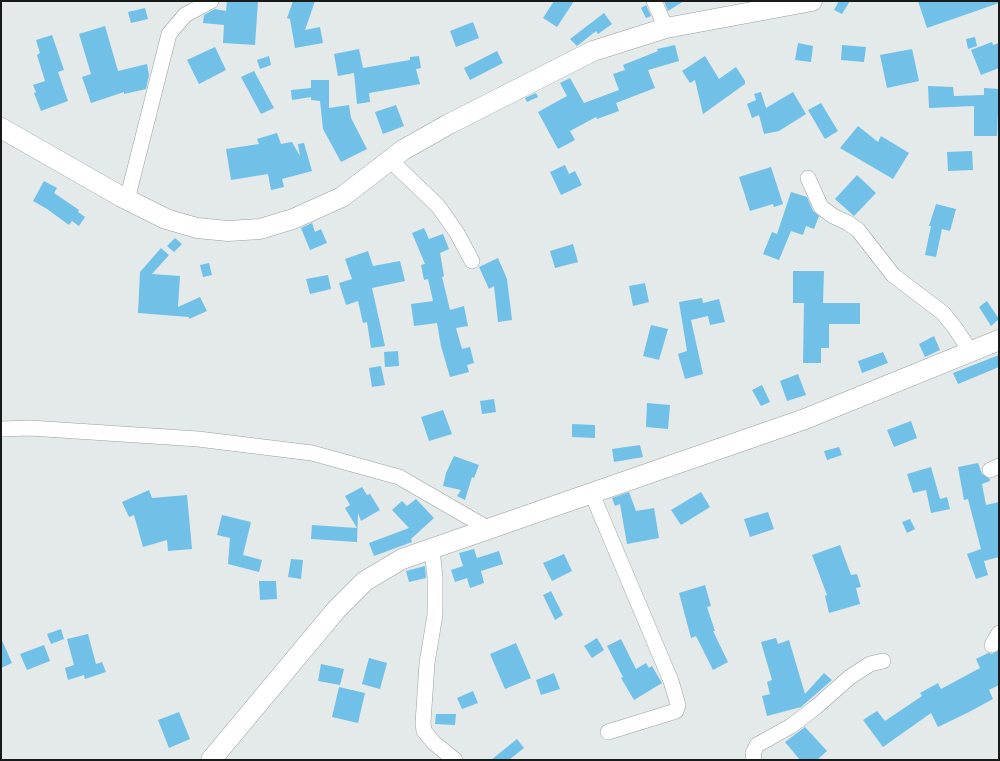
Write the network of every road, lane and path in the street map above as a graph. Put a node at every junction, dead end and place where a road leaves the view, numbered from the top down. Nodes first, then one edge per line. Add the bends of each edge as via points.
1 (211, 1) edge
2 (654, 1) edge
3 (812, 1) edge
4 (666, 28) junction
5 (1, 128) edge
6 (390, 160) junction
7 (808, 178) dead end
8 (127, 200) junction
9 (472, 261) dead end
10 (999, 340) edge
11 (971, 352) junction
12 (1, 429) edge
13 (592, 494) junction
14 (489, 529) junction
15 (432, 549) junction
16 (883, 661) dead end
17 (608, 732) dead end
18 (211, 760) edge
19 (455, 760) edge
20 (754, 760) edge

1 - 8 street via 186,15 170,34
2 - 4 street
3 - 4 main road
4 - 6 main road via 593,50 449,124
5 - 8 main road
6 - 8 main road via 342,197 292,219 260,229 197,228 166,219
6 - 9 street via 438,206
7 - 11 street via 821,207 858,230 893,275 942,313
10 - 11 main road
11 - 13 main road via 805,419
12 - 14 street via 30,428 198,439 312,453 399,477
13 - 14 main road
13 - 17 street via 671,681 678,705 672,713
14 - 15 main road
15 - 18 main road via 402,559 365,581 336,610
15 - 19 street via 434,615 426,663 423,723 424,731 434,743
16 - 20 street via 870,664 850,677 791,726 757,745 753,753

